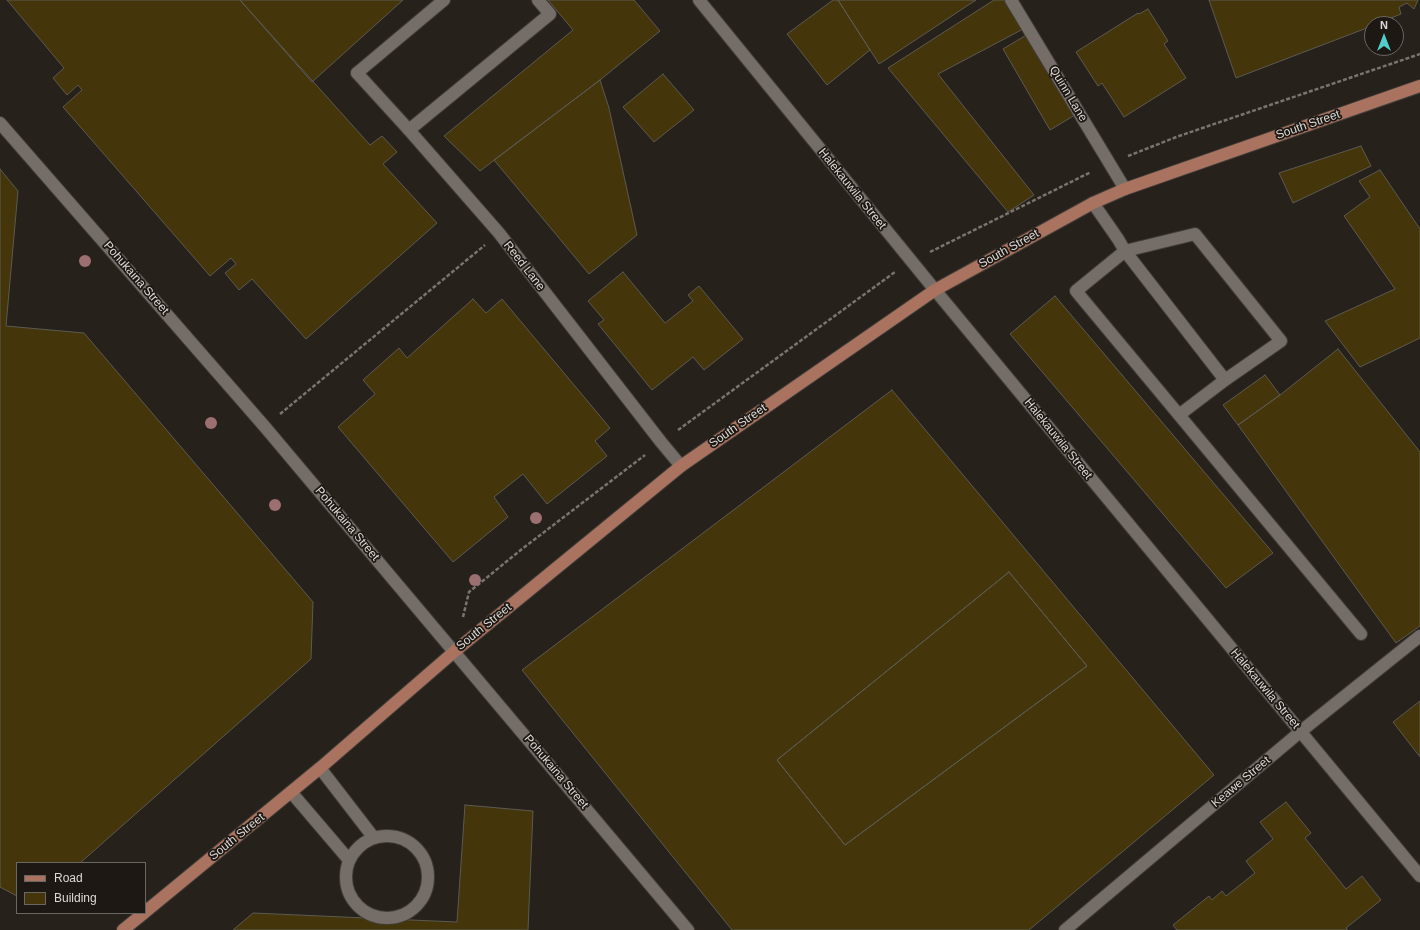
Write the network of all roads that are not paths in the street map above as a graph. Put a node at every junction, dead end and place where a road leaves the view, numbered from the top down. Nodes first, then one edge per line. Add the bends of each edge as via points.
1 (444, 0) edge
2 (538, 0) edge
3 (699, 0) edge
4 (1011, 0) edge
5 (1420, 86) edge
6 (0, 123) edge
7 (409, 130) junction
8 (1125, 189) junction
9 (1093, 203) junction
10 (1125, 252) junction
11 (935, 290) junction
12 (1225, 380) junction
13 (1179, 415) junction
14 (681, 466) junction
15 (1361, 634) dead end
16 (1420, 636) edge
17 (455, 651) junction
18 (1300, 732) junction
19 (320, 768) junction
20 (291, 792) junction
21 (374, 838) junction
22 (349, 860) junction
23 (1420, 876) edge
24 (146, 910) edge
25 (142, 914) edge
26 (123, 930) edge
27 (688, 930) edge
28 (1065, 930) edge

1 - 7 street, Reed Lane via 357,73
2 - 7 street via 550,14
3 - 11 street, Halekauwila Street
4 - 8 street, Quinn Lane
5 - 8 main road, South Street
6 - 17 street, Pohukaina Street via 265,427
7 - 14 street, Reed Lane via 499,234
8 - 9 main road, South Street
9 - 10 street
9 - 11 main road, South Street
10 - 12 street
10 - 12 street via 1195,234 1281,341
10 - 13 street via 1076,291
11 - 14 main road, South Street
11 - 18 street, Halekauwila Street
12 - 13 street
13 - 15 street
14 - 17 main road, South Street
16 - 18 street, Keawe Street
17 - 19 main road, South Street
17 - 27 street, Pohukaina Street
18 - 23 street, Halekauwila Street
18 - 28 street, Keawe Street
19 - 20 main road, South Street
19 - 21 street
20 - 22 street
20 - 24 main road, South Street
21 - 22 street via 361,845
21 - 22 street via 398,837 410,842 420,852 427,865 429,879 426,893 418,905 407,914 393,919 378,918 364,913 348,892 345,879
25 - 26 main road, South Street

